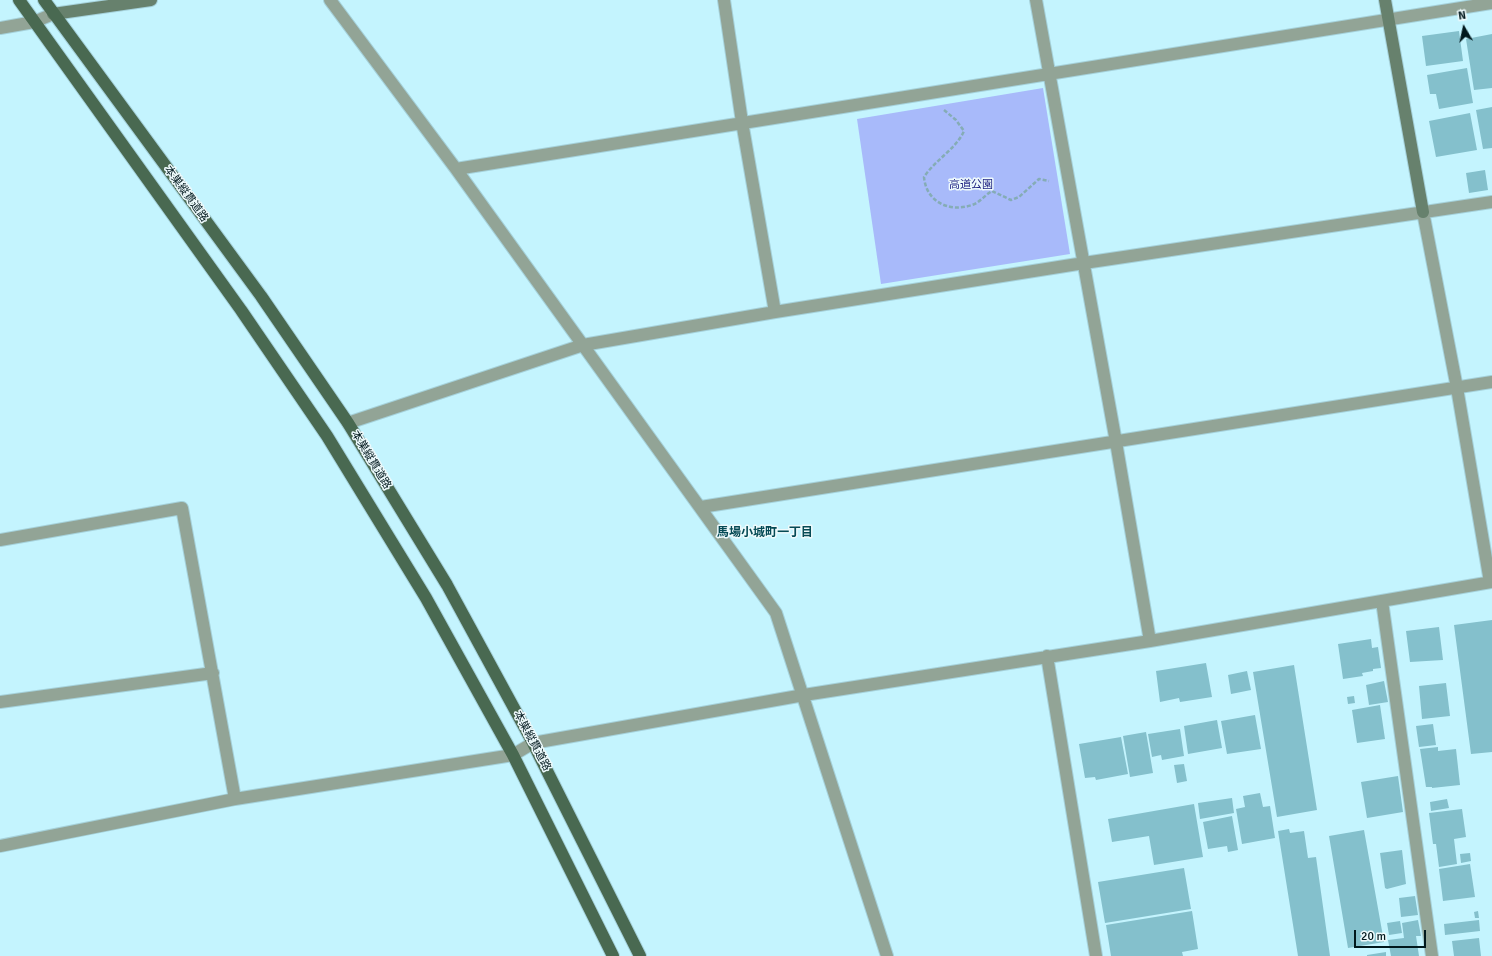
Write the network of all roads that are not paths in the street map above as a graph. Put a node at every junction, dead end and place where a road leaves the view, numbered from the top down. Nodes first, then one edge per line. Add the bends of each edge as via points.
1 (19, 0) edge
2 (44, 0) edge
3 (152, 0) edge
4 (330, 0) edge
5 (724, 0) edge
6 (1036, 0) edge
7 (1385, 0) edge
8 (1492, 3) edge
9 (53, 14) junction
10 (1389, 19) junction
11 (34, 22) junction
12 (0, 28) edge
13 (1049, 75) junction
14 (742, 122) junction
15 (456, 169) junction
16 (1492, 202) edge
17 (1423, 212) junction
18 (1084, 264) junction
19 (775, 312) junction
20 (583, 345) junction
21 (1492, 382) edge
22 (1457, 388) junction
23 (348, 423) junction
24 (1116, 442) junction
25 (701, 507) junction
26 (0, 540) edge
27 (1491, 582) edge
28 (1382, 601) junction
29 (1150, 641) junction
30 (1047, 656) junction
31 (213, 673) junction
32 (804, 695) junction
33 (0, 702) edge
34 (533, 743) junction
35 (513, 755) junction
36 (235, 799) junction
37 (0, 846) edge
38 (613, 956) edge
39 (640, 956) edge
40 (887, 956) edge
41 (1096, 956) edge
42 (1432, 956) edge

1 - 11 main road, 本巣縦貫道路
2 - 9 main road, 本巣縦貫道路
3 - 9 street
4 - 15 street
5 - 14 street
6 - 13 street
7 - 10 street
8 - 10 street
9 - 11 street
9 - 23 main road, 本巣縦貫道路 via 261,296
10 - 13 street
10 - 17 street
11 - 12 street
11 - 35 main road, 本巣縦貫道路 via 241,310 327,436 426,598
13 - 14 street
13 - 18 street
14 - 15 street
14 - 19 street
15 - 20 street
16 - 17 street
17 - 18 street
17 - 22 street
18 - 19 street
18 - 24 street
19 - 20 street
20 - 23 street
20 - 25 street
21 - 22 street
22 - 24 street
22 - 27 street
23 - 34 main road, 本巣縦貫道路 via 447,585
24 - 25 street
24 - 29 street
25 - 32 street via 776,613
26 - 31 street via 182,508
27 - 28 street
28 - 29 street
28 - 42 street
29 - 30 street
30 - 32 street
30 - 41 street
31 - 33 street
31 - 36 street
32 - 34 street
32 - 40 street
34 - 35 street
34 - 39 main road, 本巣縦貫道路
35 - 36 street
35 - 38 main road, 本巣縦貫道路
36 - 37 street

